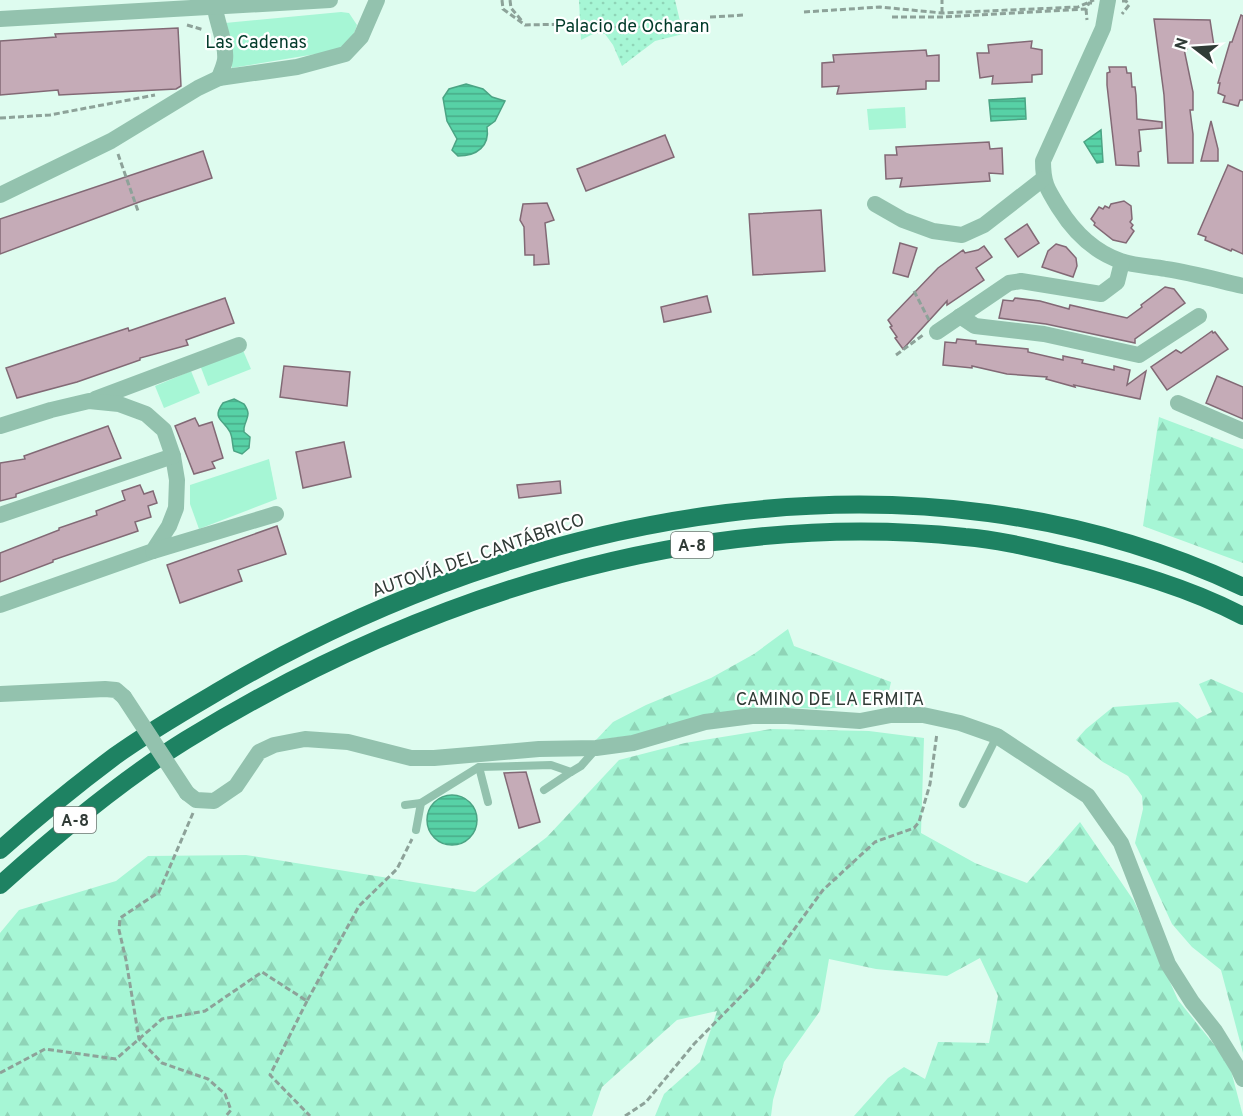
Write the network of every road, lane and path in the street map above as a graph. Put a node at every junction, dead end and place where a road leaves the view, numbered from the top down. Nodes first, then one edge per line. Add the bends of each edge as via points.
1 (330, 0) edge
2 (377, 0) edge
3 (502, 0) edge
4 (510, 0) edge
5 (942, 0) edge
6 (1105, 1) edge
7 (1129, 5) dead end
8 (215, 8) junction
9 (1086, 9) junction
10 (804, 12) dead end
11 (746, 15) dead end
12 (942, 15) junction
13 (710, 17) dead end
14 (892, 17) dead end
15 (0, 19) edge
16 (611, 22) dead end
17 (188, 25) dead end
18 (525, 25) junction
19 (1088, 28) dead end
20 (208, 32) dead end
21 (219, 78) junction
22 (162, 94) dead end
23 (0, 118) edge
24 (117, 152) dead end
25 (1043, 179) junction
26 (0, 195) edge
27 (875, 204) dead end
28 (138, 211) dead end
29 (1122, 262) junction
30 (1243, 286) edge
31 (914, 291) dead end
32 (960, 316) junction
33 (1199, 316) dead end
34 (930, 332) junction
35 (239, 345) dead end
36 (896, 355) dead end
37 (89, 401) junction
38 (1178, 403) dead end
39 (0, 426) edge
40 (1243, 431) edge
41 (174, 456) junction
42 (276, 514) dead end
43 (0, 515) edge
44 (153, 551) junction
45 (1243, 587) edge
46 (0, 605) edge
47 (1243, 616) edge
48 (0, 694) edge
49 (941, 719) junction
50 (997, 736) junction
51 (596, 748) junction
52 (479, 767) junction
53 (571, 772) junction
54 (544, 790) dead end
55 (192, 797) junction
56 (488, 802) dead end
57 (421, 803) junction
58 (963, 804) dead end
59 (405, 805) dead end
60 (416, 830) joint
61 (0, 850) edge
62 (0, 885) edge
63 (307, 1001) junction
64 (139, 1039) junction
65 (0, 1073) edge
66 (1243, 1079) edge
67 (226, 1116) edge
68 (310, 1116) edge
69 (626, 1116) edge

1 - 8 street
2 - 21 street via 361,37 345,54 297,67
3 - 18 path via 503,9
4 - 18 path
5 - 12 path
6 - 7 path via 1126,1
6 - 9 path via 1089,3
6 - 12 path via 1089,1 1078,7
6 - 25 street via 1103,28 1043,161
8 - 15 street
8 - 21 street via 225,59
9 - 12 path
9 - 19 path
10 - 12 path via 880,8
11 - 13 path
12 - 14 path
16 - 18 path
17 - 20 path
21 - 26 street via 111,141
22 - 23 path via 50,115
24 - 28 path
25 - 27 street via 984,225 962,235 933,231
25 - 29 street via 1064,216 1087,243
29 - 30 street
29 - 32 street via 1117,282 1101,294 1021,281 1009,283
31 - 34 path via 931,324
32 - 33 street via 975,326 1044,334 1139,355
32 - 34 street
34 - 36 path
35 - 37 street
37 - 39 street
37 - 41 street via 119,404 146,414 164,430
38 - 40 street
41 - 43 street
41 - 44 street via 176,507
42 - 44 street
44 - 46 street
45 - 61 highway, AUTOVÍA DEL CANTÁBRICO / A-8 via 1131,545 1072,529 917,505 808,506 719,513 608,533 424,591 297,647 172,718 116,756
47 - 62 highway, A-8 via 1218,603 1121,569 967,537 819,532 726,539 633,556 458,606 375,639 265,694 130,779 50,840
48 - 55 street, bridge via 116,690
49 - 50 street, CAMINO DE LA ERMITA
49 - 51 street, CAMINO DE LA ERMITA via 923,715 891,715 860,721 752,716 705,722 633,743
49 - 69 path via 919,822 914,828 875,842 823,890 757,980 694,1044 646,1102
50 - 58 lane
50 - 66 street, CAMINO DE LA ERMITA via 1088,796 1121,843 1168,964
51 - 53 lane
51 - 55 street, CAMINO DE LA ERMITA via 411,758 348,742 305,739 259,752 236,786 214,801
52 - 53 lane via 551,765
52 - 56 lane
52 - 57 lane
53 - 54 lane
55 - 64 path via 192,818 159,892 120,918
57 - 59 lane
57 - 60 lane
60 - 63 path via 397,869 359,906
63 - 64 path via 262,972 205,1011 162,1019
63 - 68 path via 270,1075
64 - 65 path via 116,1059 45,1049
64 - 67 path via 162,1063 208,1079 225,1094 231,1110

